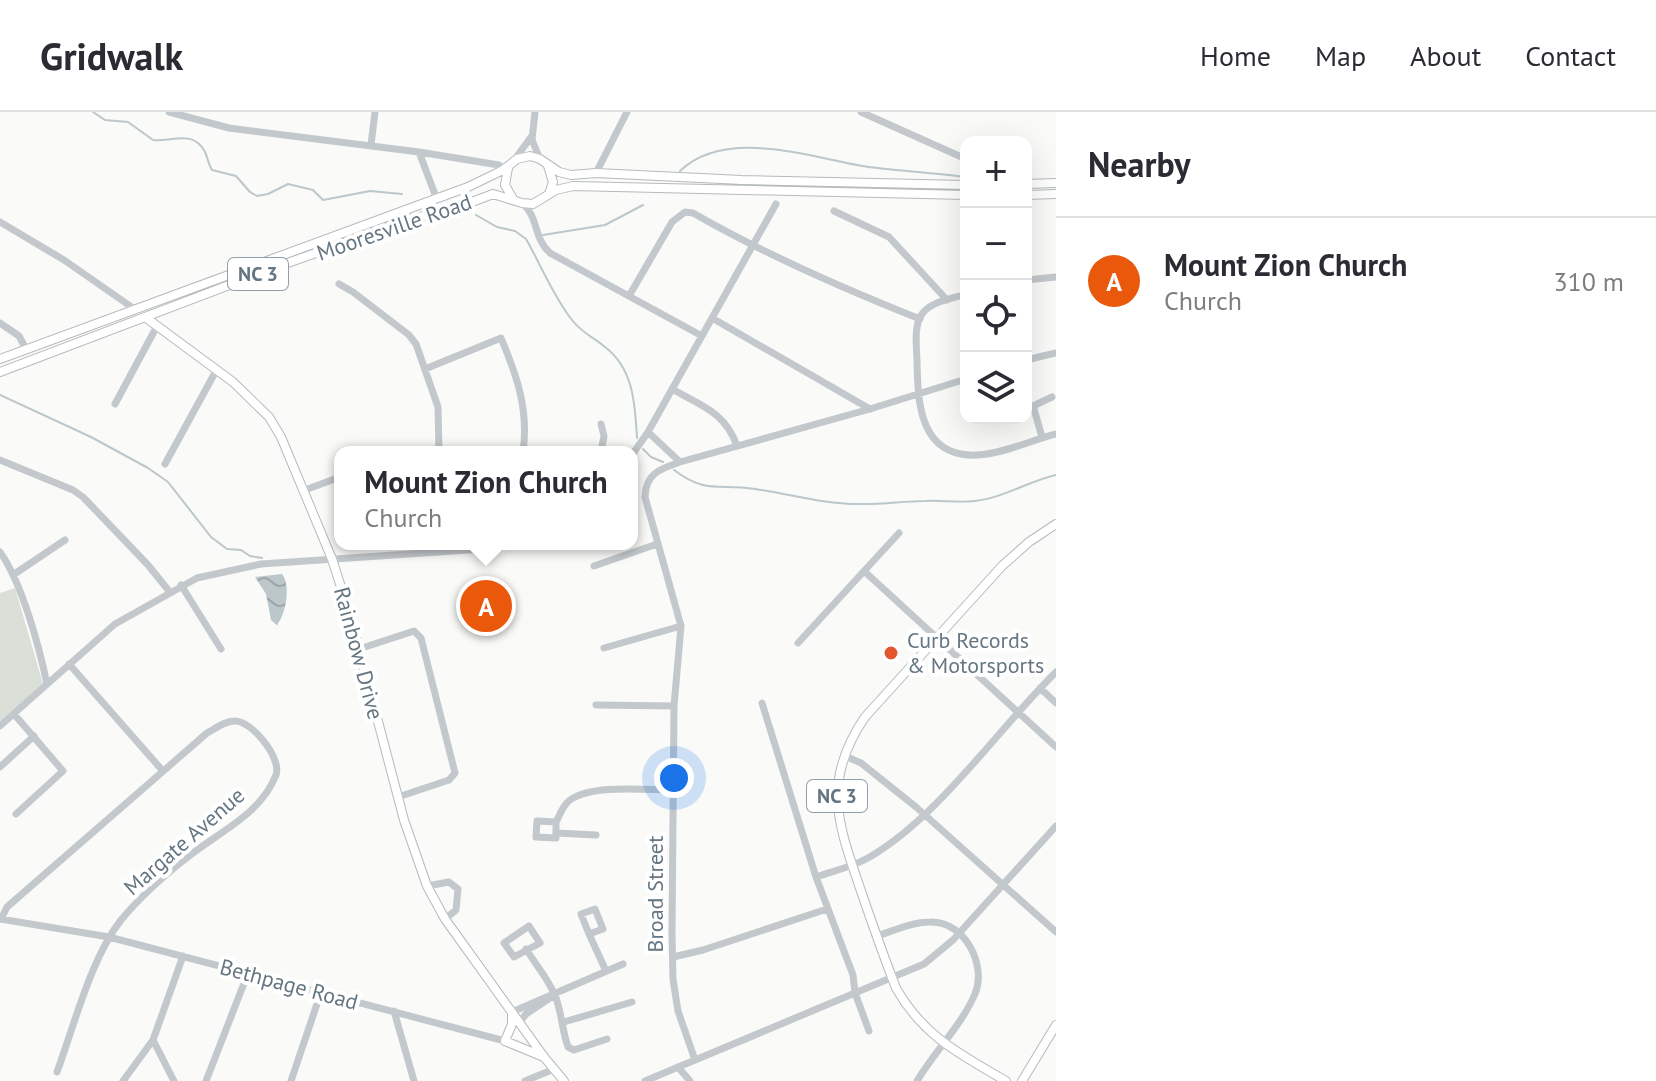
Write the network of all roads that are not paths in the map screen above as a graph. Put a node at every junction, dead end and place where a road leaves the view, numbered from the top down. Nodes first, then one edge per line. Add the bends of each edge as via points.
1 (169, 112) edge
2 (375, 112) edge
3 (535, 112) edge
4 (627, 112) edge
5 (861, 112) edge
6 (532, 135) junction
7 (371, 145) junction
8 (419, 152) junction
9 (960, 156) edge
10 (544, 162) junction
11 (512, 163) junction
12 (499, 165) dead end
13 (596, 173) junction
14 (1056, 183) edge
15 (1032, 184) edge
16 (960, 185) edge
17 (1056, 194) edge
18 (960, 195) edge
19 (1032, 195) edge
20 (436, 197) junction
21 (546, 197) junction
22 (520, 203) junction
23 (776, 204) dead end
24 (834, 211) dead end
25 (0, 222) edge
26 (535, 222) junction
27 (753, 246) junction
28 (1056, 277) edge
29 (1032, 279) edge
30 (339, 284) dead end
31 (629, 296) junction
32 (960, 296) edge
33 (947, 300) junction
34 (133, 308) junction
35 (145, 317) junction
36 (712, 318) junction
37 (920, 319) junction
38 (0, 323) edge
39 (157, 326) junction
40 (702, 336) junction
41 (26, 349) junction
42 (1056, 353) edge
43 (0, 359) edge
44 (1032, 359) edge
45 (217, 369) junction
46 (425, 369) junction
47 (0, 372) edge
48 (960, 381) edge
49 (672, 389) junction
50 (918, 394) junction
51 (1052, 397) dead end
52 (115, 404) dead end
53 (1032, 405) edge
54 (870, 409) junction
55 (1032, 413) edge
56 (601, 424) dead end
57 (648, 432) junction
58 (1056, 434) edge
59 (1042, 437) junction
60 (439, 446) edge
61 (523, 446) edge
62 (602, 446) edge
63 (638, 446) edge
64 (737, 446) junction
65 (0, 460) edge
66 (680, 462) junction
67 (165, 464) dead end
68 (334, 479) edge
69 (305, 490) junction
70 (1056, 524) edge
71 (899, 533) dead end
72 (65, 540) dead end
73 (657, 544) junction
74 (438, 550) edge
75 (0, 552) edge
76 (332, 559) junction
77 (594, 566) dead end
78 (864, 571) junction
79 (13, 575) junction
80 (181, 585) junction
81 (169, 591) junction
82 (681, 626) junction
83 (936, 637) junction
84 (798, 643) dead end
85 (604, 648) dead end
86 (221, 649) dead end
87 (359, 649) junction
88 (69, 664) junction
89 (1056, 672) edge
90 (47, 684) junction
91 (1040, 688) junction
92 (762, 703) dead end
93 (1056, 703) edge
94 (596, 705) dead end
95 (674, 706) junction
96 (1019, 712) junction
97 (14, 714) junction
98 (0, 726) edge
99 (34, 736) junction
100 (1056, 747) edge
101 (845, 756) junction
102 (0, 767) edge
103 (162, 770) junction
104 (673, 790) junction
105 (398, 797) junction
106 (16, 814) dead end
107 (924, 814) junction
108 (556, 822) junction
109 (1056, 826) edge
110 (556, 833) junction
111 (596, 835) dead end
112 (852, 865) junction
113 (816, 877) junction
114 (1003, 885) junction
115 (427, 886) junction
116 (827, 909) junction
117 (0, 919) edge
118 (445, 919) junction
119 (1056, 932) edge
120 (589, 934) dead end
121 (959, 934) junction
122 (877, 936) junction
123 (109, 937) junction
124 (526, 949) junction
125 (183, 956) junction
126 (673, 957) junction
127 (623, 964) dead end
128 (606, 971) junction
129 (248, 973) junction
130 (892, 978) junction
131 (321, 992) junction
132 (855, 993) junction
133 (554, 994) junction
134 (632, 1002) dead end
135 (394, 1011) junction
136 (512, 1012) junction
137 (564, 1022) junction
138 (519, 1023) junction
139 (1056, 1025) edge
140 (869, 1031) dead end
141 (607, 1039) dead end
142 (153, 1040) junction
143 (508, 1042) junction
144 (942, 1043) junction
145 (544, 1057) junction
146 (695, 1060) junction
147 (678, 1067) junction
148 (554, 1069) junction
149 (57, 1072) dead end
150 (123, 1081) edge
151 (174, 1081) edge
152 (206, 1081) edge
153 (291, 1081) edge
154 (414, 1081) edge
155 (525, 1081) edge
156 (564, 1081) edge
157 (645, 1081) edge
158 (690, 1081) edge
159 (917, 1081) edge
160 (1006, 1081) edge
161 (1022, 1081) edge

1 - 7 street via 229,128
2 - 7 street
3 - 6 street
4 - 13 street
5 - 9 street
6 - 10 street
6 - 11 street
7 - 8 street
8 - 12 street
8 - 20 street
10 - 11 main road, Mooresville Road via 526,156
10 - 13 main road, Mooresville Road via 568,175
10 - 21 main road via 553,182
11 - 20 main road, Mooresville Road / NC 3 via 481,182
11 - 22 main road via 505,185
13 - 16 main road, Mooresville Road
14 - 15 main road
17 - 19 main road
18 - 21 main road, Mooresville Road via 568,186
20 - 34 main road, Mooresville Road / NC 3
21 - 22 main road, Mooresville Road
21 - 26 street
22 - 26 street
22 - 35 main road, Mooresville Road / NC 3 via 490,194
23 - 27 street
24 - 33 street via 889,237
25 - 34 street, Rainbow Drive
26 - 31 street via 548,251
27 - 31 street via 685,212 672,222
27 - 36 street
27 - 37 street
28 - 29 street
30 - 46 street via 409,335
31 - 40 street
32 - 33 street
33 - 37 street via 931,306
34 - 35 main road, Rainbow Drive
34 - 41 main road, Mooresville Road / NC 3
35 - 39 main road, Rainbow Drive
35 - 47 main road, Mooresville Road / NC 3
36 - 40 street
36 - 54 street
37 - 50 street
38 - 41 street via 19,336
39 - 45 main road, Rainbow Drive
39 - 52 street
40 - 49 street
41 - 43 main road, Mooresville Road / NC 3
42 - 44 street
45 - 67 street
45 - 69 main road, Rainbow Drive via 269,417
46 - 60 street via 440,416
46 - 61 street via 501,338 523,394
48 - 50 street
49 - 57 street
49 - 64 street via 725,420
50 - 54 street
50 - 59 street via 932,435 954,452 978,455
51 - 53 street
54 - 64 street
55 - 59 street
56 - 62 street
57 - 63 street
57 - 66 street
58 - 59 street
64 - 66 street
65 - 81 street via 83,497
66 - 73 street, Broad Street via 647,481 645,502
68 - 69 street
69 - 76 main road, Rainbow Drive
70 - 83 main road, NC 3 via 1010,559
71 - 78 street
72 - 79 street
73 - 77 street
73 - 82 street, Broad Street
74 - 76 street
75 - 79 street
76 - 80 street via 252,565
76 - 87 main road, Rainbow Drive
78 - 83 street
78 - 84 street
79 - 90 street
80 - 81 street
80 - 86 street
81 - 88 street via 115,624
82 - 85 street
82 - 95 street, Broad Street
83 - 96 street
83 - 101 main road, NC 3 via 865,717
87 - 105 main road, Rainbow Drive
87 - 105 street via 414,631 429,667 455,773 449,780
88 - 90 street
88 - 103 street
89 - 91 street
90 - 97 street
91 - 93 street
91 - 96 street
92 - 113 street
94 - 95 street
95 - 104 street, Broad Street
96 - 100 street
96 - 107 street
97 - 98 street
97 - 99 street
99 - 102 street
99 - 106 street via 63,771
101 - 107 street
101 - 112 main road, NC 3 via 837,814
103 - 117 street via 7,907
103 - 123 street, Margate Avenue via 207,733 236,721 269,748 277,768 245,817 188,857
104 - 108 street via 580,796 564,806
104 - 126 street, Broad Street
105 - 115 main road, Rainbow Drive
107 - 112 street via 881,850
107 - 114 street
108 - 110 street
108 - 110 street via 537,821 536,837 556,838
109 - 114 street
110 - 111 street
112 - 113 street
112 - 122 main road, NC 3
113 - 116 street
114 - 119 street
114 - 121 street
115 - 118 main road, Rainbow Drive
115 - 118 street via 449,882 458,889 456,910
116 - 126 street
116 - 132 street
117 - 123 street, Bethpage Road
118 - 136 main road, Rainbow Drive
120 - 128 street
121 - 122 street via 930,922
121 - 130 street via 924,964
121 - 144 street via 975,956 978,982 971,1002
122 - 130 main road, NC 3
123 - 125 street, Bethpage Road
123 - 149 street, Margate Avenue
124 - 124 street via 514,957 504,943 529,926 540,943
124 - 133 street
125 - 129 street, Bethpage Road
125 - 142 street
126 - 146 street, Broad Street via 678,1011
127 - 128 street
128 - 133 street
129 - 131 street, Bethpage Road
129 - 152 street
130 - 132 street
130 - 144 main road, NC 3 via 906,1006
131 - 135 street, Bethpage Road
131 - 153 street
132 - 140 street
132 - 146 street
133 - 136 street
133 - 137 street
133 - 138 street
134 - 137 street
135 - 143 street, Bethpage Road
135 - 154 street
136 - 138 main road, Rainbow Drive
136 - 143 main road
137 - 141 street via 570,1050
138 - 143 main road
138 - 145 main road, Rainbow Drive
139 - 161 main road
142 - 150 street
142 - 151 street
143 - 145 main road, Bethpage Road
144 - 159 street
144 - 160 main road, NC 3
145 - 148 main road, Bethpage Road
146 - 147 street
147 - 157 street
147 - 158 street
148 - 155 street
148 - 156 main road, Bethpage Road

